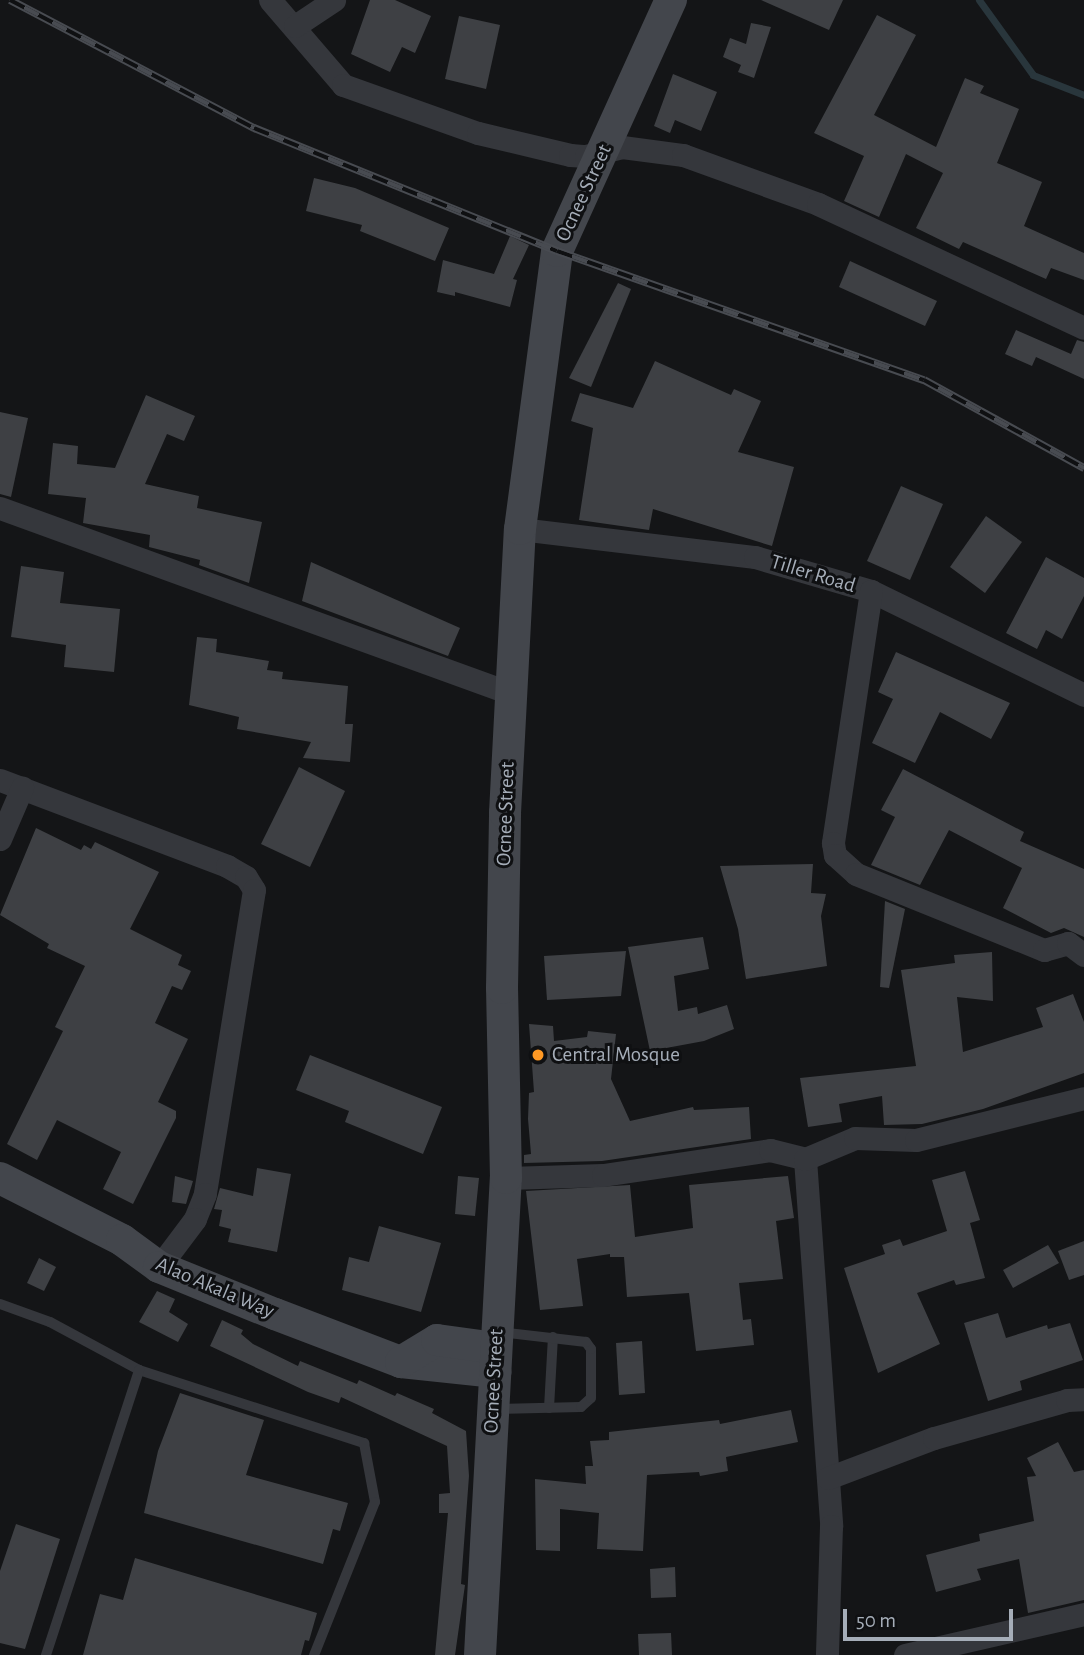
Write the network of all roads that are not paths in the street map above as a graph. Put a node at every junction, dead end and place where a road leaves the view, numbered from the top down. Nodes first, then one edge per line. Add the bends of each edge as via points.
1 (270, 0) edge
2 (334, 0) edge
3 (671, 0) edge
4 (295, 26) junction
5 (604, 150) junction
6 (1084, 328) edge
7 (0, 508) edge
8 (520, 529) junction
9 (871, 591) junction
10 (509, 693) junction
11 (1084, 695) edge
12 (0, 780) edge
13 (22, 788) junction
14 (0, 839) edge
15 (1084, 955) edge
16 (1084, 1098) edge
17 (805, 1159) junction
18 (0, 1178) edge
19 (506, 1178) junction
20 (159, 1267) junction
21 (0, 1304) edge
22 (553, 1337) junction
23 (496, 1339) junction
24 (454, 1354) junction
25 (139, 1370) junction
26 (1084, 1399) edge
27 (549, 1408) junction
28 (493, 1415) junction
29 (828, 1478) junction
30 (1084, 1614) edge
31 (46, 1655) edge
32 (314, 1655) edge
33 (480, 1655) edge
34 (827, 1655) edge
35 (905, 1655) edge

1 - 4 street
2 - 4 street
3 - 5 street, Ocnee Street
4 - 5 street via 343,85 478,133 570,155
5 - 6 street via 641,147 683,155 818,204
5 - 8 street, Ocnee Street via 557,251
7 - 10 street
8 - 9 street, Tiller Road via 744,555
8 - 10 street, Ocnee Street
9 - 11 street, Tiller Road
9 - 15 street via 833,843 835,855 856,874 1044,950 1068,943
10 - 19 street, Ocnee Street via 502,988
12 - 13 street
13 - 14 street
13 - 20 street via 227,866 246,877 254,890 205,1194 195,1219
16 - 17 street via 916,1140 855,1138
17 - 19 street via 770,1150 604,1175
17 - 29 street
18 - 20 street, Alao Akala Way via 122,1240
19 - 23 street, Ocnee Street
20 - 24 street, Alao Akala Way via 401,1362 438,1340
21 - 25 lane via 50,1322
22 - 23 lane
22 - 27 lane
22 - 27 lane via 589,1344 591,1398 581,1407
23 - 24 street, Alao Akala Way
23 - 24 street
23 - 28 street, Ocnee Street
24 - 28 street
25 - 31 lane
25 - 32 lane via 364,1443 375,1502
26 - 29 street via 1067,1399 934,1438
27 - 28 lane
28 - 33 street, Ocnee Street
29 - 34 street
30 - 35 street

